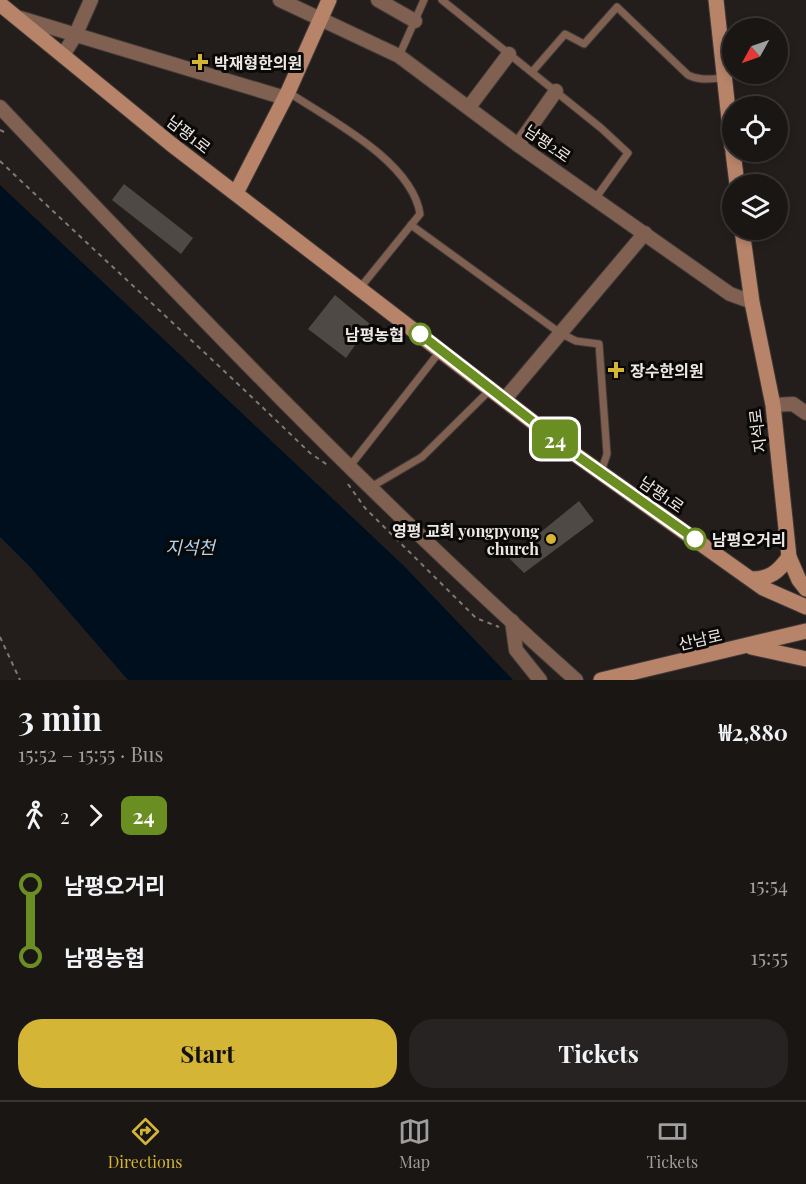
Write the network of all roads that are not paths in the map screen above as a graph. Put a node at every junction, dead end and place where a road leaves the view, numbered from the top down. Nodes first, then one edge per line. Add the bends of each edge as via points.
1 (91, 0) edge
2 (280, 0) edge
3 (329, 0) edge
4 (378, 0) edge
5 (424, 0) edge
6 (442, 0) edge
7 (716, 0) edge
8 (0, 4) edge
9 (14, 16) junction
10 (321, 18) junction
11 (414, 21) junction
12 (75, 36) junction
13 (509, 54) junction
14 (63, 55) junction
15 (399, 56) junction
16 (722, 67) edge
17 (532, 72) junction
18 (722, 78) edge
19 (556, 91) junction
20 (286, 95) junction
21 (0, 107) edge
22 (469, 107) junction
23 (518, 145) junction
24 (236, 193) junction
25 (595, 199) junction
26 (411, 225) junction
27 (645, 232) junction
28 (743, 240) edge
29 (360, 288) junction
30 (752, 302) junction
31 (560, 333) junction
32 (441, 350) junction
33 (491, 389) junction
34 (504, 399) junction
35 (773, 405) junction
36 (806, 413) edge
37 (344, 469) junction
38 (600, 472) junction
39 (371, 487) junction
40 (789, 557) junction
41 (751, 579) junction
42 (806, 589) edge
43 (806, 607) edge
44 (513, 627) junction
45 (806, 631) edge
46 (748, 646) junction
47 (806, 659) edge
48 (540, 680) edge
49 (576, 680) edge
50 (601, 680) edge

1 - 12 street
2 - 10 street, 남평2로
3 - 10 street
4 - 11 street
5 - 11 lane
6 - 13 lane
7 - 16 street
8 - 9 street, 남평1로
9 - 12 street
9 - 14 street, 남평1로
10 - 15 street, 남평2로
10 - 20 street
11 - 15 lane
12 - 14 street
12 - 20 street
13 - 17 lane
13 - 22 street
14 - 24 street, 남평1로
15 - 22 street, 남평2로
17 - 18 lane via 565,34 584,44 617,7 687,75 694,79
17 - 19 lane
19 - 23 street
19 - 25 lane via 628,153
20 - 24 street
20 - 26 lane via 370,146 393,165 418,205 420,214
21 - 37 street via 248,363
22 - 23 street, 남평2로
23 - 25 street, 남평2로
24 - 29 street, 남평1로
25 - 27 street, 남평2로
26 - 29 lane
26 - 31 lane
27 - 30 street, 남평2로 via 730,294
27 - 31 street
28 - 30 street, 지석로
29 - 32 street, 남평1로
30 - 35 street, 지석로
31 - 34 street
31 - 38 lane via 599,344 607,454
32 - 33 street, 남평1로
32 - 37 lane
33 - 34 street, 남평1로
33 - 39 lane via 422,457
34 - 38 street, 남평1로
35 - 36 street via 793,404
35 - 40 street, 지석로
37 - 39 street
38 - 41 street, 남평1로
39 - 44 street
40 - 41 street via 774,575
40 - 42 street, 지석로
41 - 43 street, 남평1로
44 - 48 street via 516,650
44 - 49 street
45 - 46 street, 산남로
46 - 47 street
46 - 50 street, 산남로

